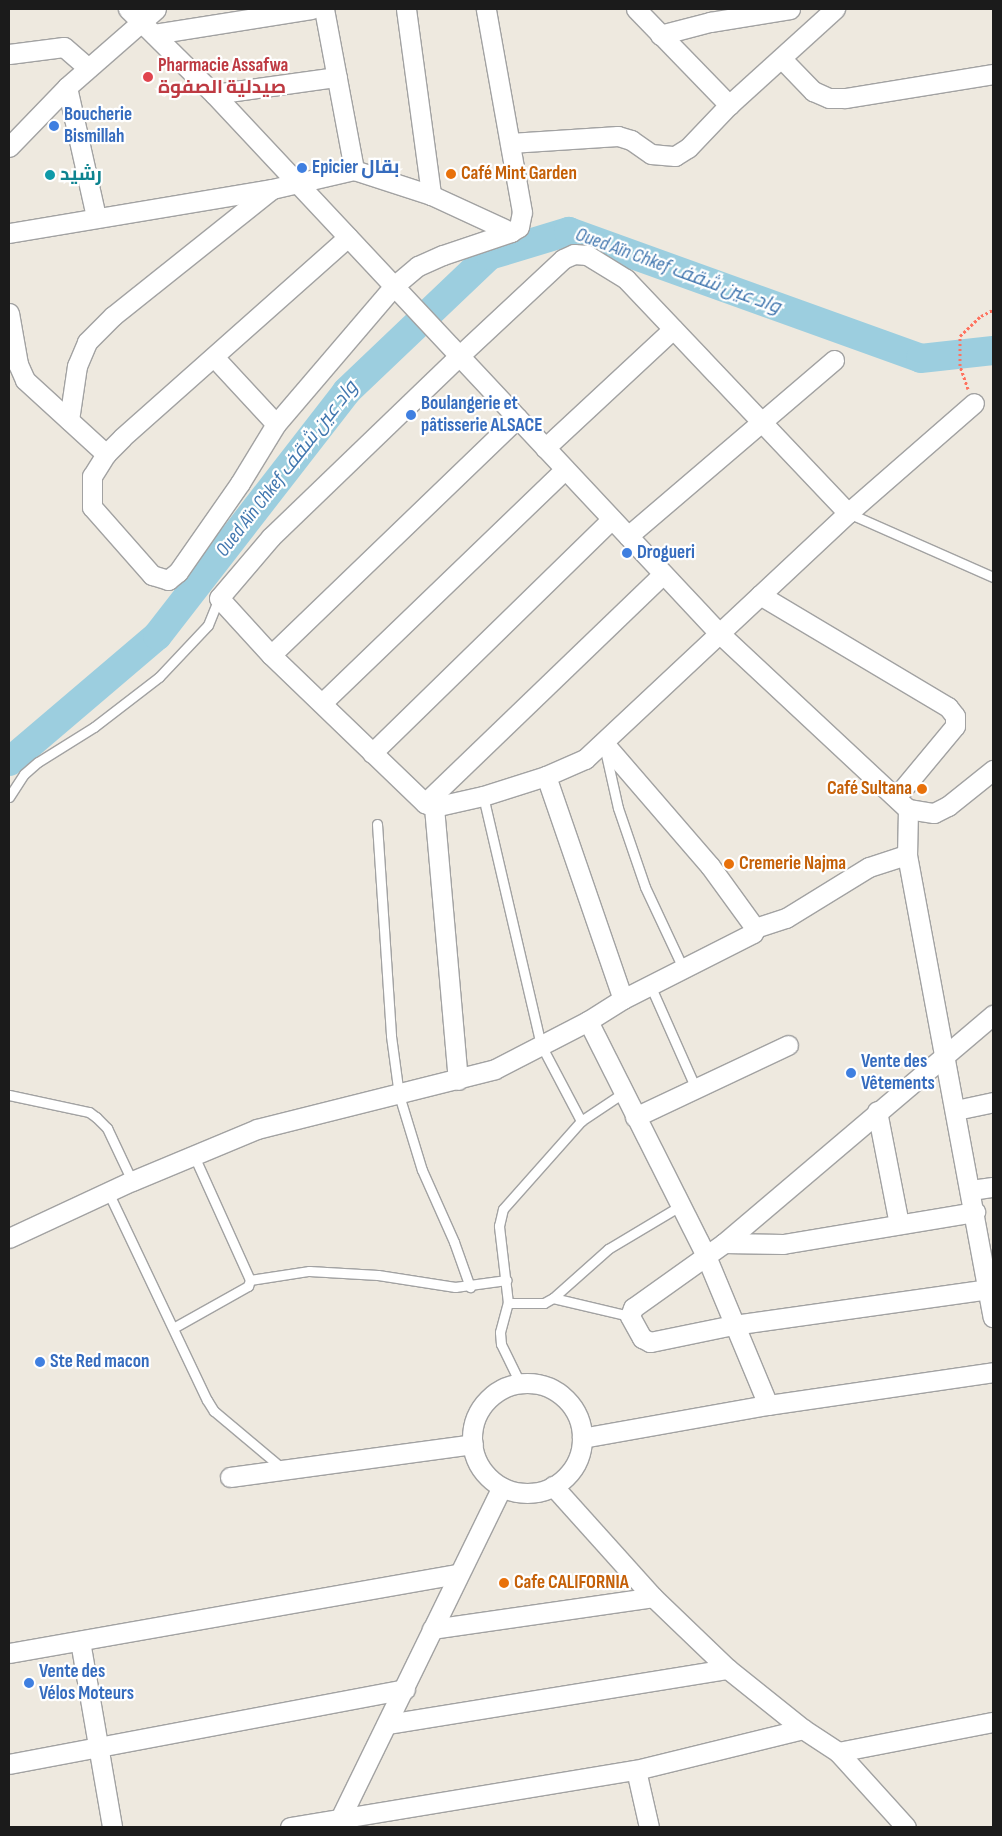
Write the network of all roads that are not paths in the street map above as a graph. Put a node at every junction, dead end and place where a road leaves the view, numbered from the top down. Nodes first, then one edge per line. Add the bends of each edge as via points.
1 (156, 9) edge
2 (311, 9) edge
3 (324, 9) edge
4 (406, 9) edge
5 (486, 9) edge
6 (636, 9) edge
7 (790, 9) edge
8 (836, 9) edge
9 (141, 22) edge
10 (660, 36) junction
11 (9, 54) edge
12 (782, 59) junction
13 (88, 68) junction
14 (993, 74) edge
15 (337, 77) junction
16 (67, 87) junction
17 (214, 94) junction
18 (729, 106) junction
19 (510, 143) junction
20 (9, 147) edge
21 (354, 170) junction
22 (297, 183) junction
23 (272, 189) junction
24 (431, 195) junction
25 (96, 217) junction
26 (511, 232) junction
27 (9, 233) edge
28 (348, 237) junction
29 (394, 286) junction
30 (9, 313) edge
31 (673, 329) junction
32 (458, 356) junction
33 (214, 357) junction
34 (834, 360) dead end
35 (974, 403) dead end
36 (517, 418) junction
37 (69, 420) junction
38 (763, 422) junction
39 (276, 424) junction
40 (546, 448) junction
41 (106, 454) junction
42 (565, 469) junction
43 (848, 513) junction
44 (612, 519) junction
45 (628, 536) junction
46 (663, 574) junction
47 (993, 577) edge
48 (760, 595) junction
49 (219, 598) junction
50 (719, 633) junction
51 (272, 655) junction
52 (322, 703) junction
53 (604, 743) junction
54 (372, 753) junction
55 (993, 770) edge
56 (546, 776) junction
57 (9, 796) edge
58 (483, 796) junction
59 (902, 803) junction
60 (430, 805) junction
61 (377, 824) dead end
62 (907, 855) junction
63 (754, 928) junction
64 (683, 968) junction
65 (650, 985) junction
66 (623, 999) junction
67 (993, 1015) edge
68 (588, 1021) junction
69 (541, 1045) junction
70 (788, 1045) dead end
71 (946, 1054) junction
72 (458, 1080) junction
73 (696, 1088) junction
74 (623, 1093) junction
75 (9, 1095) edge
76 (399, 1096) junction
77 (993, 1102) edge
78 (956, 1110) junction
79 (877, 1111) junction
80 (635, 1117) junction
81 (580, 1121) junction
82 (193, 1154) junction
83 (132, 1181) junction
84 (993, 1187) edge
85 (971, 1190) junction
86 (109, 1194) junction
87 (680, 1206) junction
88 (975, 1212) junction
89 (899, 1224) junction
90 (9, 1238) edge
91 (724, 1243) junction
92 (706, 1256) junction
93 (250, 1280) junction
94 (507, 1280) junction
95 (470, 1287) junction
96 (989, 1290) junction
97 (553, 1298) junction
98 (508, 1303) junction
99 (630, 1316) junction
100 (993, 1317) edge
101 (733, 1325) junction
102 (175, 1327) junction
103 (993, 1372) edge
104 (520, 1383) junction
105 (768, 1405) junction
106 (582, 1438) junction
107 (473, 1444) junction
108 (284, 1470) junction
109 (230, 1477) dead end
110 (553, 1486) junction
111 (502, 1487) junction
112 (458, 1574) junction
113 (653, 1597) junction
114 (432, 1629) junction
115 (80, 1641) junction
116 (9, 1653) edge
117 (728, 1669) junction
118 (405, 1689) junction
119 (993, 1722) edge
120 (387, 1724) junction
121 (803, 1729) junction
122 (97, 1747) junction
123 (838, 1752) junction
124 (9, 1764) edge
125 (636, 1770) junction
126 (337, 1823) edge
127 (112, 1827) edge
128 (290, 1827) edge
129 (649, 1827) edge
130 (906, 1827) edge

1 - 9 street
2 - 9 street
3 - 15 street
4 - 24 street
5 - 19 street
6 - 10 street
7 - 10 street via 710,22
8 - 12 street
9 - 13 street
9 - 17 street
10 - 18 street
11 - 13 street via 64,47
12 - 14 street via 813,91 829,98
12 - 18 street
13 - 16 street
15 - 17 street
15 - 21 street
16 - 20 street
16 - 25 street
17 - 22 street
18 - 19 street via 688,148 675,156 651,154 631,140 618,136
19 - 26 street via 522,212 519,227
21 - 22 street
21 - 24 street
22 - 23 street
22 - 28 street
23 - 25 street
23 - 37 street via 113,316 87,342 77,366
24 - 26 street
25 - 27 street
26 - 29 street via 443,254 418,266
28 - 29 street
28 - 33 street
29 - 32 street
29 - 39 street
30 - 37 street via 18,364 25,380
31 - 32 street via 626,279 587,255 574,254 563,259
31 - 38 street
31 - 40 street
32 - 36 street
32 - 49 street via 271,537
33 - 39 street
33 - 41 street
34 - 38 street
35 - 43 street
36 - 40 street
36 - 51 street
37 - 41 street
38 - 43 street
38 - 45 street
39 - 41 street via 240,483 178,572 168,580 152,575 92,508 92,476
40 - 42 street
42 - 44 street
42 - 52 street
43 - 47 lane
43 - 48 street
44 - 45 street
44 - 54 street
45 - 46 street
46 - 50 street
46 - 60 street
48 - 50 street
48 - 59 street via 948,707 956,716 955,726
49 - 51 street
49 - 57 lane via 208,625 159,677 94,727 38,762 24,774
50 - 53 street
50 - 59 street
51 - 52 street
52 - 54 street
53 - 56 street via 585,760
53 - 63 street via 710,866
53 - 64 lane via 618,808 645,887
54 - 60 street
55 - 59 street via 948,806 934,813
56 - 58 street
56 - 66 street
58 - 60 street
58 - 69 lane
59 - 62 street
60 - 72 street
61 - 76 lane via 391,1036
62 - 63 street via 869,867 786,918
62 - 71 street
63 - 64 street via 753,933
64 - 65 street
65 - 66 street
65 - 73 lane
66 - 68 street
67 - 71 street
68 - 69 street
68 - 74 street
69 - 72 street via 495,1069
69 - 81 lane
70 - 73 street
71 - 78 street
71 - 79 street
72 - 76 street
73 - 80 street
74 - 80 street
74 - 81 lane
75 - 83 lane via 96,1117 107,1128
76 - 82 street via 256,1128
76 - 95 lane via 422,1170
77 - 78 street
78 - 85 street
79 - 89 street
79 - 91 street
80 - 87 street
81 - 94 lane via 503,1209 499,1226
82 - 83 street
82 - 93 lane
83 - 86 street
84 - 85 street
85 - 88 street
86 - 90 street
86 - 102 lane
87 - 92 street
87 - 97 lane via 608,1249
88 - 89 street
88 - 96 street
89 - 91 street via 783,1244
91 - 92 street
92 - 99 street via 633,1308
92 - 101 street
93 - 95 lane via 310,1271 378,1275
93 - 102 lane via 248,1286
94 - 95 lane
94 - 98 lane
96 - 100 street
96 - 101 street
97 - 98 lane via 544,1302
97 - 99 lane
98 - 104 lane via 500,1332 501,1344
99 - 101 street via 642,1338 650,1342
101 - 105 street
102 - 108 lane via 214,1412
103 - 105 street
104 - 106 street via 540,1384 563,1397 578,1418
104 - 107 street via 502,1389 486,1401 474,1425
105 - 106 street
106 - 110 street via 572,1469
107 - 108 street
107 - 111 street via 482,1469
108 - 109 street
110 - 111 street via 527,1493
110 - 113 street
111 - 112 street
112 - 114 street
112 - 115 street
113 - 114 street
113 - 117 street
114 - 118 street
115 - 116 street
115 - 122 street
117 - 120 street
117 - 121 street
118 - 120 street
118 - 122 street
119 - 123 street
120 - 126 street
121 - 123 street
121 - 125 street
122 - 124 street
122 - 127 street
123 - 130 street
125 - 126 street
125 - 129 street
126 - 128 street

